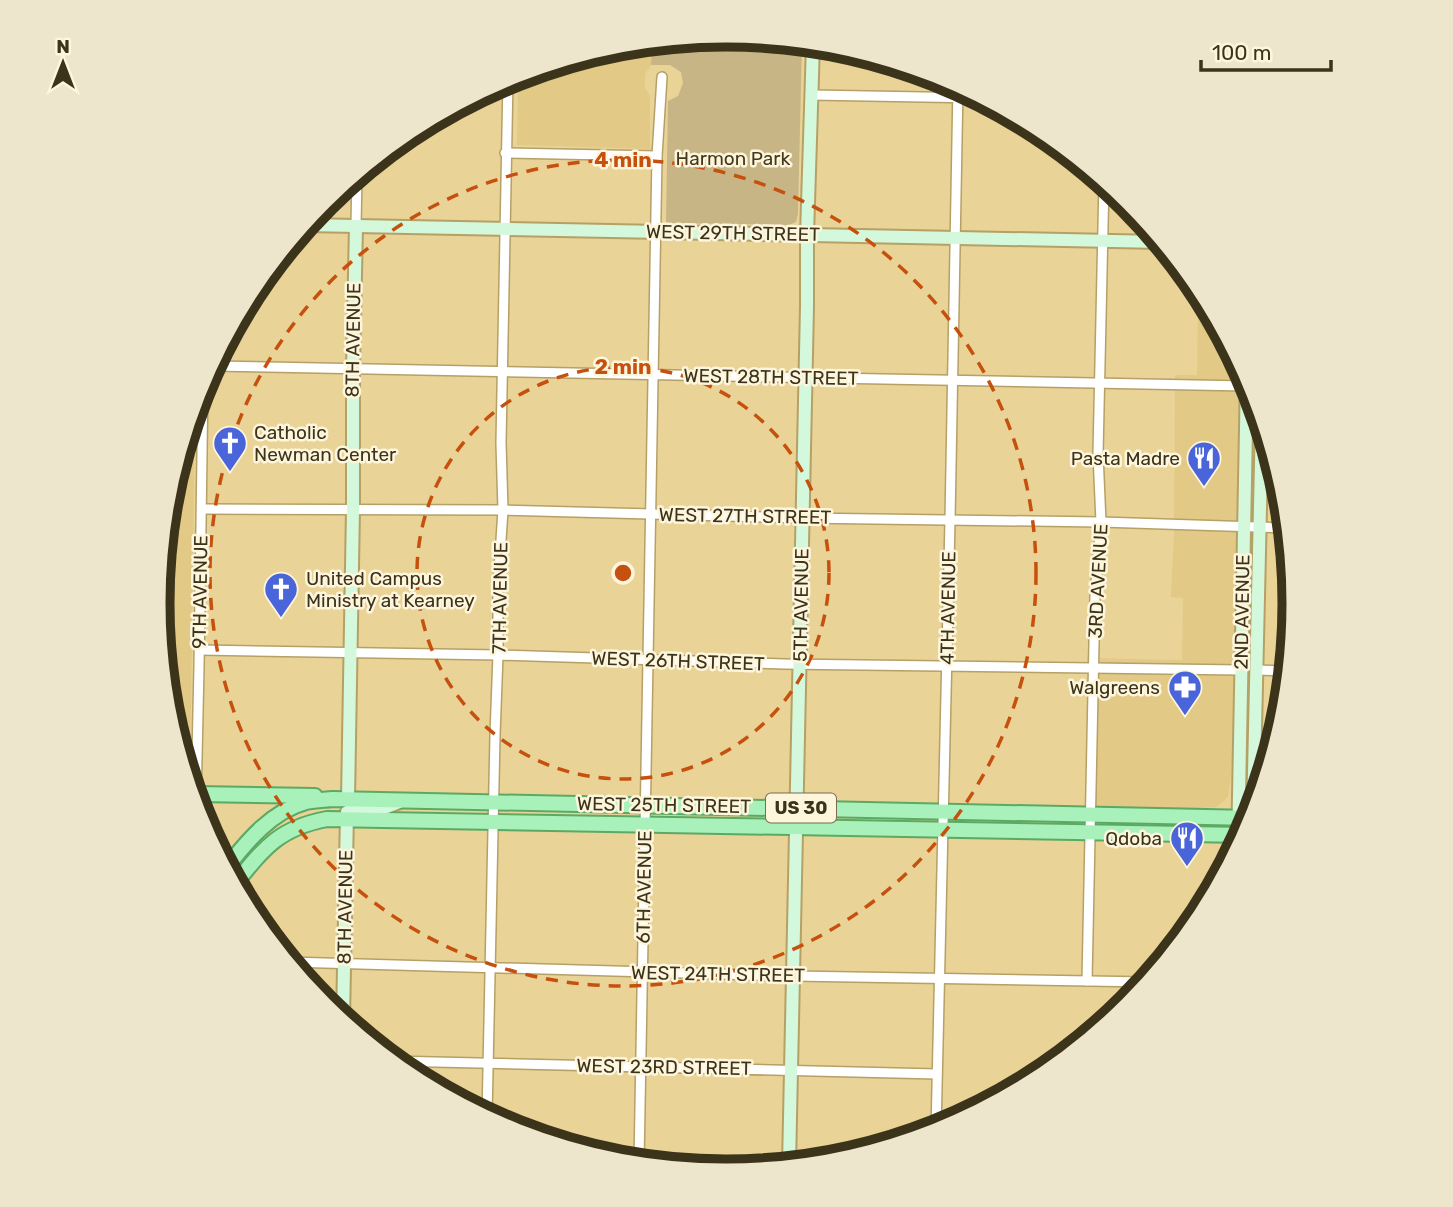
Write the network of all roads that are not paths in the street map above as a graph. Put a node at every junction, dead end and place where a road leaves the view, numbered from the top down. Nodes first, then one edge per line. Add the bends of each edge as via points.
1 (813, 54) edge
2 (662, 77) dead end
3 (507, 93) edge
4 (811, 95) junction
5 (955, 97) edge
6 (957, 97) edge
7 (505, 153) junction
8 (657, 156) junction
9 (357, 188) edge
10 (1104, 195) edge
11 (319, 225) edge
12 (356, 226) junction
13 (505, 229) junction
14 (656, 232) junction
15 (807, 235) junction
16 (955, 238) junction
17 (1102, 240) junction
18 (1149, 242) edge
19 (224, 366) edge
20 (352, 369) junction
21 (502, 372) junction
22 (654, 374) junction
23 (806, 377) junction
24 (952, 380) junction
25 (1236, 381) edge
26 (1099, 383) junction
27 (1246, 406) edge
28 (203, 418) edge
29 (1262, 454) edge
30 (202, 509) junction
31 (352, 509) junction
32 (503, 510) junction
33 (651, 514) junction
34 (802, 518) junction
35 (950, 520) junction
36 (1101, 522) junction
37 (1244, 527) junction
38 (1258, 527) junction
39 (1277, 528) edge
40 (200, 650) junction
41 (349, 653) junction
42 (498, 655) junction
43 (648, 659) junction
44 (800, 664) junction
45 (946, 666) junction
46 (1094, 668) junction
47 (1241, 670) junction
48 (1256, 670) junction
49 (1279, 671) edge
50 (197, 772) edge
51 (206, 798) edge
52 (341, 799) junction
53 (1246, 799) edge
54 (406, 800) junction
55 (493, 802) junction
56 (1245, 804) edge
57 (645, 805) junction
58 (797, 808) junction
59 (943, 811) junction
60 (1091, 814) junction
61 (1240, 817) edge
62 (347, 819) junction
63 (493, 822) junction
64 (645, 824) junction
65 (796, 827) junction
66 (942, 830) junction
67 (1091, 833) junction
68 (1230, 839) edge
69 (233, 859) edge
70 (242, 876) edge
71 (302, 962) edge
72 (344, 963) junction
73 (490, 968) junction
74 (642, 972) junction
75 (793, 976) junction
76 (939, 979) junction
77 (1087, 981) junction
78 (1134, 982) edge
79 (343, 1006) edge
80 (411, 1061) edge
81 (488, 1063) junction
82 (640, 1066) junction
83 (791, 1069) junction
84 (937, 1074) junction
85 (487, 1105) edge
86 (936, 1118) edge
87 (639, 1153) edge
88 (789, 1156) edge

1 - 4 street, 5TH AVENUE
2 - 8 street, 6TH AVENUE
3 - 7 street, 7TH AVENUE
4 - 5 street
4 - 15 street, 5TH AVENUE
6 - 16 street, 4TH AVENUE
7 - 8 street
7 - 13 street, 7TH AVENUE
8 - 14 street, 6TH AVENUE
9 - 12 street, 8TH AVENUE
10 - 17 street, 3RD AVENUE
11 - 12 street, WEST 29TH STREET
12 - 13 street, WEST 29TH STREET
12 - 20 street, 8TH AVENUE
13 - 14 street, WEST 29TH STREET
13 - 21 street, 7TH AVENUE
14 - 15 street, WEST 29TH STREET
14 - 22 street, 6TH AVENUE
15 - 16 street, WEST 29TH STREET
15 - 23 street, 5TH AVENUE
16 - 17 street, WEST 29TH STREET
16 - 24 street, 4TH AVENUE
17 - 18 street, WEST 29TH STREET
17 - 26 street, 3RD AVENUE
19 - 20 street, WEST 28TH STREET
20 - 21 street, WEST 28TH STREET
20 - 31 street, 8TH AVENUE
21 - 22 street, WEST 28TH STREET
21 - 32 street, 7TH AVENUE
22 - 23 street, WEST 28TH STREET
22 - 33 street, 6TH AVENUE
23 - 24 street, WEST 28TH STREET
23 - 34 street, 5TH AVENUE
24 - 26 street, WEST 28TH STREET
24 - 35 street, 4TH AVENUE
25 - 26 street, WEST 28TH STREET
26 - 36 street, 3RD AVENUE
27 - 37 street, 2ND AVENUE
28 - 30 street, 9TH AVENUE
29 - 38 street, 2ND AVENUE
30 - 31 street, WEST 27TH STREET
30 - 40 street, 9TH AVENUE
31 - 32 street, WEST 27TH STREET
31 - 41 street, 8TH AVENUE
32 - 33 street, WEST 27TH STREET
32 - 42 street, 7TH AVENUE
33 - 34 street, WEST 27TH STREET
33 - 43 street, 6TH AVENUE
34 - 35 street, WEST 27TH STREET
34 - 44 street, 5TH AVENUE
35 - 36 street, WEST 27TH STREET
35 - 45 street, 4TH AVENUE
36 - 37 street, WEST 27TH STREET
36 - 46 street, 3RD AVENUE
37 - 38 street, WEST 27TH STREET
37 - 47 street, 2ND AVENUE
38 - 39 street, WEST 27TH STREET
38 - 48 street, 2ND AVENUE
40 - 41 street, WEST 26TH STREET
40 - 50 street, 9TH AVENUE
41 - 42 street, WEST 26TH STREET
41 - 52 street, 8TH AVENUE
42 - 43 street, WEST 26TH STREET
42 - 55 street, 7TH AVENUE
43 - 44 street, WEST 26TH STREET
43 - 57 street, 6TH AVENUE
44 - 45 street, WEST 26TH STREET
44 - 58 street, 5TH AVENUE
45 - 46 street, WEST 26TH STREET
45 - 59 street, 4TH AVENUE
46 - 47 street, WEST 26TH STREET
46 - 60 street, 3RD AVENUE
47 - 56 street, 2ND AVENUE
48 - 49 street
48 - 53 street, 2ND AVENUE
51 - 52 main road via 303,795
52 - 54 main road, WEST 25TH STREET / US 30
52 - 69 main road, WEST 25TH STREET / US 30 via 286,810
54 - 55 main road, WEST 25TH STREET / US 30
54 - 62 street via 351,810
55 - 57 main road, WEST 25TH STREET / US 30
55 - 63 street, 7TH AVENUE
57 - 58 main road, WEST 25TH STREET / US 30
57 - 64 street, 6TH AVENUE
58 - 59 main road, WEST 25TH STREET / US 30
58 - 65 street, 5TH AVENUE
59 - 60 main road, WEST 25TH STREET / US 30
59 - 66 street, 4TH AVENUE
60 - 61 main road, WEST 25TH STREET / US 30
60 - 67 street, 3RD AVENUE
62 - 63 main road, WEST 25TH STREET / US 30
62 - 70 main road, WEST 25TH STREET / US 30 via 293,828 267,846
62 - 72 street, 8TH AVENUE
63 - 64 main road, WEST 25TH STREET / US 30
63 - 73 street, 7TH AVENUE
64 - 65 main road, WEST 25TH STREET / US 30
64 - 74 street, 6TH AVENUE
65 - 66 main road, WEST 25TH STREET / US 30
65 - 75 street, 5TH AVENUE
66 - 67 main road, WEST 25TH STREET / US 30
66 - 76 street, 4TH AVENUE
67 - 68 main road, WEST 25TH STREET / US 30
67 - 77 street, 3RD AVENUE
71 - 72 street, WEST 24TH STREET
72 - 73 street, WEST 24TH STREET
72 - 79 street, 8TH AVENUE
73 - 74 street, WEST 24TH STREET
73 - 81 street, 7TH AVENUE
74 - 75 street, WEST 24TH STREET
74 - 82 street, 6TH AVENUE
75 - 76 street, WEST 24TH STREET
75 - 83 street, 5TH AVENUE
76 - 77 street, WEST 24TH STREET
76 - 84 street, 4TH AVENUE
77 - 78 street, WEST 24TH STREET
80 - 81 street, WEST 23RD STREET
81 - 82 street, WEST 23RD STREET
81 - 85 street, 7TH AVENUE
82 - 83 street, WEST 23RD STREET
82 - 87 street, 6TH AVENUE
83 - 84 street, WEST 23RD STREET
83 - 88 street, 5TH AVENUE
84 - 86 street, 4TH AVENUE

